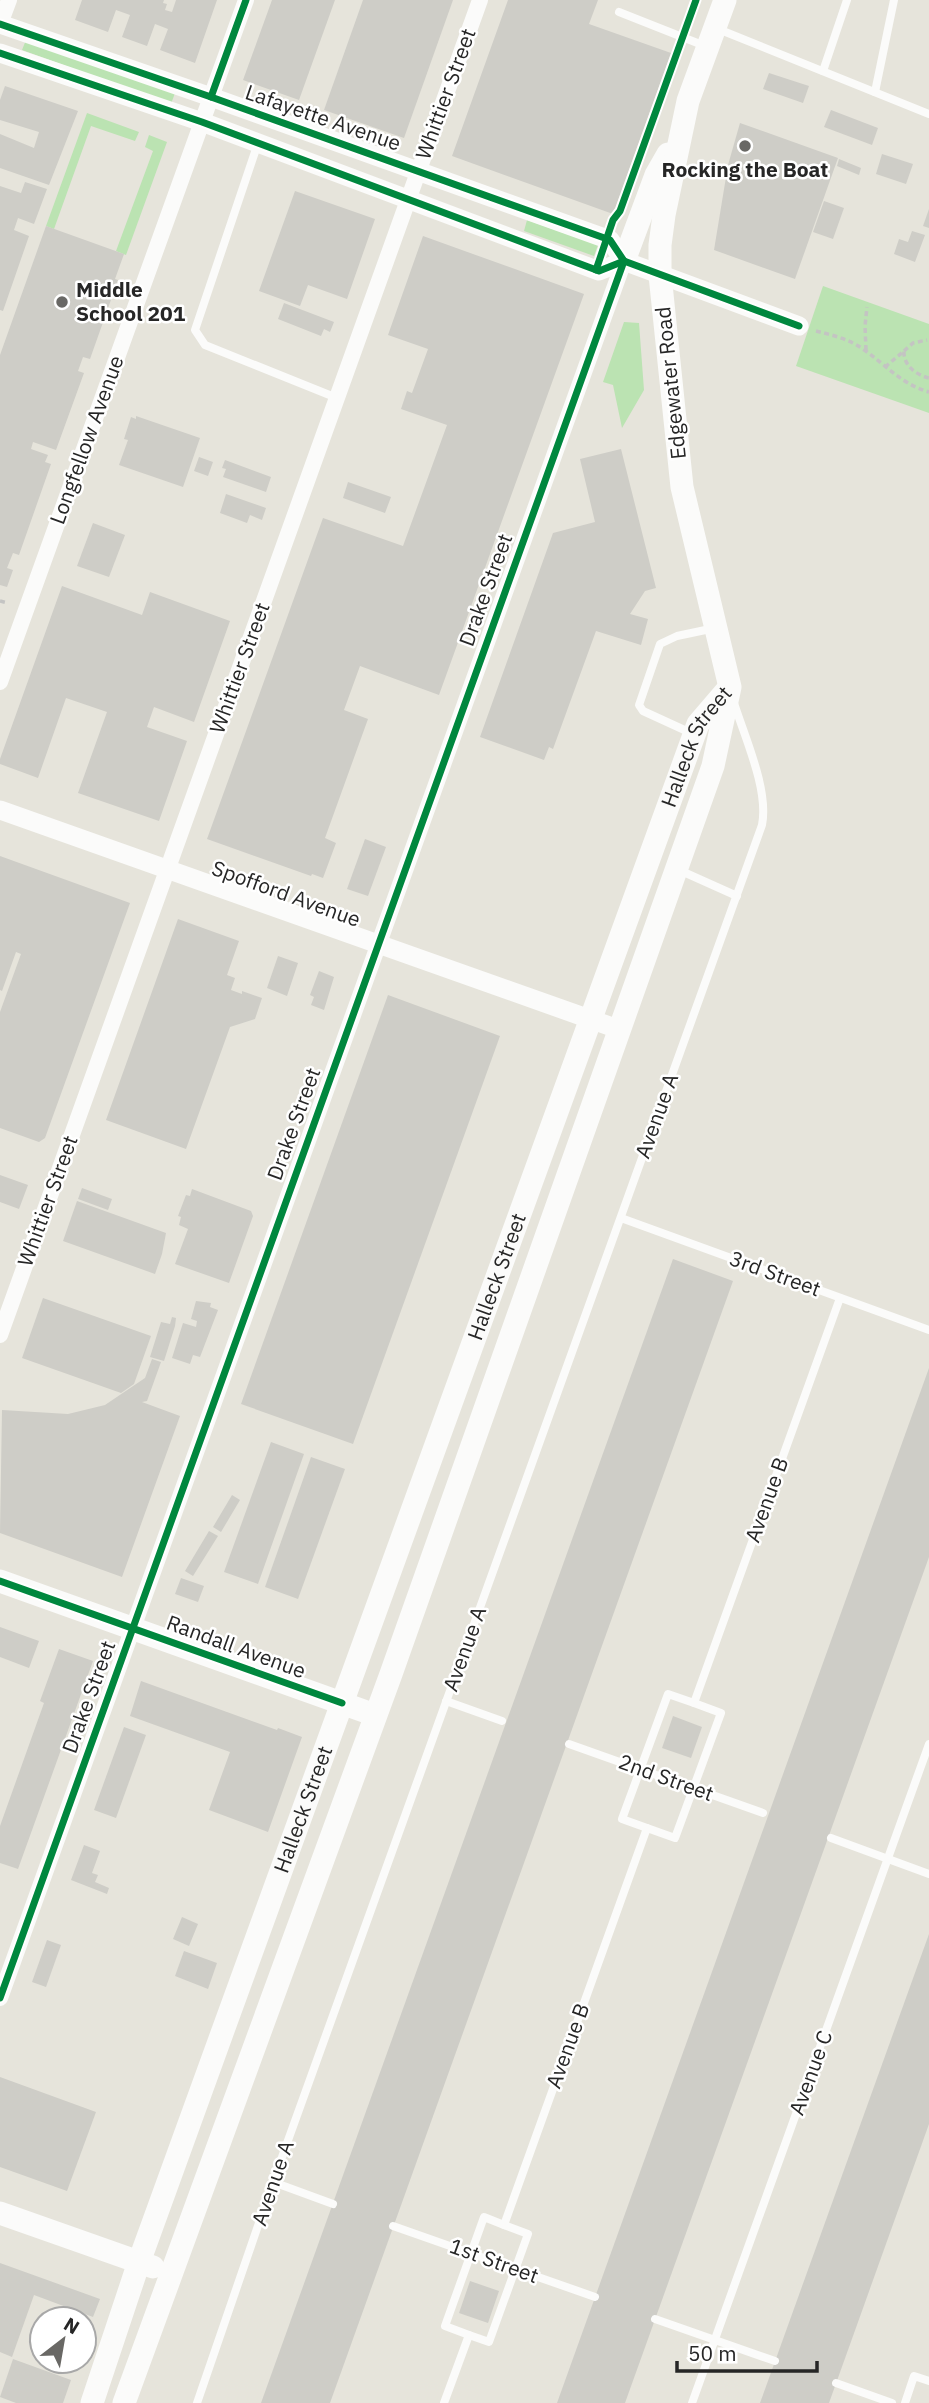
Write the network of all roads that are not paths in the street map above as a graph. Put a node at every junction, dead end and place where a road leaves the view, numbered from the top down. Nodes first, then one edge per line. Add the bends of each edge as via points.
1 (9, 0) edge
2 (246, 0) edge
3 (480, 0) edge
4 (725, 0) edge
5 (847, 0) edge
6 (894, 0) edge
7 (619, 12) dead end
8 (0, 24) edge
9 (711, 38) junction
10 (0, 53) edge
11 (823, 71) junction
12 (875, 92) junction
13 (211, 97) junction
14 (929, 114) edge
15 (202, 122) junction
16 (680, 134) junction
17 (258, 143) junction
18 (419, 170) junction
19 (409, 199) junction
20 (624, 261) junction
21 (660, 275) junction
22 (799, 326) road end
23 (337, 398) junction
24 (715, 628) junction
25 (0, 682) edge
26 (730, 687) junction
27 (694, 735) junction
28 (0, 810) edge
29 (676, 868) junction
30 (167, 870) junction
31 (737, 896) junction
32 (377, 945) junction
33 (590, 1020) junction
34 (618, 1029) junction
35 (621, 1218) junction
36 (840, 1298) junction
37 (929, 1330) edge
38 (0, 1335) edge
39 (0, 1581) edge
40 (132, 1628) junction
41 (446, 1701) junction
42 (342, 1703) junction
43 (694, 1703) junction
44 (375, 1716) junction
45 (502, 1721) dead end
46 (569, 1744) dead end
47 (929, 1744) edge
48 (640, 1769) junction
49 (694, 1788) junction
50 (763, 1813) dead end
51 (647, 1828) junction
52 (831, 1838) dead end
53 (888, 1859) junction
54 (929, 1874) edge
55 (0, 1998) edge
56 (273, 2182) junction
57 (333, 2204) dead end
58 (0, 2213) edge
59 (393, 2225) dead end
60 (504, 2225) junction
61 (471, 2253) junction
62 (139, 2262) junction
63 (515, 2269) junction
64 (170, 2273) junction
65 (595, 2297) dead end
66 (655, 2319) dead end
67 (469, 2334) junction
68 (715, 2340) junction
69 (775, 2361) dead end
70 (929, 2381) edge
71 (836, 2383) dead end
72 (92, 2403) edge
73 (124, 2403) edge
74 (197, 2403) edge
75 (444, 2403) edge
76 (692, 2403) edge
77 (892, 2403) edge
78 (905, 2403) edge

1 - 8 street
2 - 13 street, Longfellow Avenue
3 - 18 street, Whittier Street
4 - 9 main road, Edgewater Road
5 - 11 lane
6 - 12 lane
7 - 9 lane
8 - 13 street, Lafayette Avenue
9 - 11 lane
9 - 16 main road, Edgewater Road
10 - 15 street
11 - 12 lane
12 - 14 lane
13 - 15 street, Longfellow Avenue
13 - 18 street, Lafayette Avenue
15 - 17 street
15 - 25 street, Longfellow Avenue
16 - 20 main road via 656,175
16 - 21 main road, Edgewater Road via 664,215
17 - 19 street
17 - 23 lane via 195,330 205,345
18 - 19 street, Whittier Street
18 - 20 street, Lafayette Avenue via 610,240
19 - 20 street via 599,271
19 - 23 street, Whittier Street
20 - 21 street, Lafayette Avenue
20 - 32 street, Drake Street
21 - 22 street, Lafayette Avenue
21 - 24 main road, Edgewater Road via 682,487
23 - 30 street, Whittier Street
24 - 26 main road, Edgewater Road
24 - 27 lane via 660,644 639,705
26 - 27 main road, Halleck Street
26 - 29 main road, Halleck Street via 713,766
26 - 31 lane, Avenue A via 765,813
27 - 33 main road, Halleck Street
28 - 30 street, Spofford Avenue
29 - 31 lane
29 - 34 main road, Halleck Street
30 - 32 street, Spofford Avenue
30 - 38 street, Whittier Street
31 - 35 lane, Avenue A
32 - 33 street, Spofford Avenue
32 - 40 street, Drake Street
33 - 34 street, Spofford Avenue
33 - 42 main road, Halleck Street
34 - 44 main road, Halleck Street
35 - 36 lane, 3rd Street
35 - 41 lane, Avenue A
36 - 37 lane, 3rd Street
36 - 43 lane, Avenue B
39 - 40 main road, Randall Avenue
40 - 42 main road, Randall Avenue
40 - 55 street, Drake Street
41 - 45 lane
41 - 56 lane, Avenue A
42 - 44 main road, Randall Avenue
42 - 62 main road, Halleck Street
43 - 48 lane via 668,1693
43 - 49 lane via 721,1713
44 - 64 main road, Halleck Street
46 - 48 lane, 2nd Street
47 - 53 lane, Avenue C
48 - 49 lane, 2nd Street
48 - 51 lane via 622,1819
49 - 50 lane, 2nd Street
49 - 51 lane via 675,1838
51 - 60 lane, Avenue B
52 - 53 lane
53 - 54 lane
53 - 68 lane, Avenue C
56 - 57 lane
56 - 74 lane, Avenue A
58 - 62 main road
59 - 61 lane, 1st Street
60 - 61 lane via 484,2217
60 - 63 lane via 528,2234
61 - 63 lane, 1st Street
61 - 67 lane via 444,2326
62 - 64 main road
62 - 72 main road, Halleck Street
63 - 65 lane, 1st Street
63 - 67 lane via 489,2342
64 - 73 main road, Halleck Street
66 - 68 lane
67 - 75 lane
68 - 69 lane
68 - 76 lane, Avenue C
70 - 78 lane via 914,2376
71 - 77 lane

